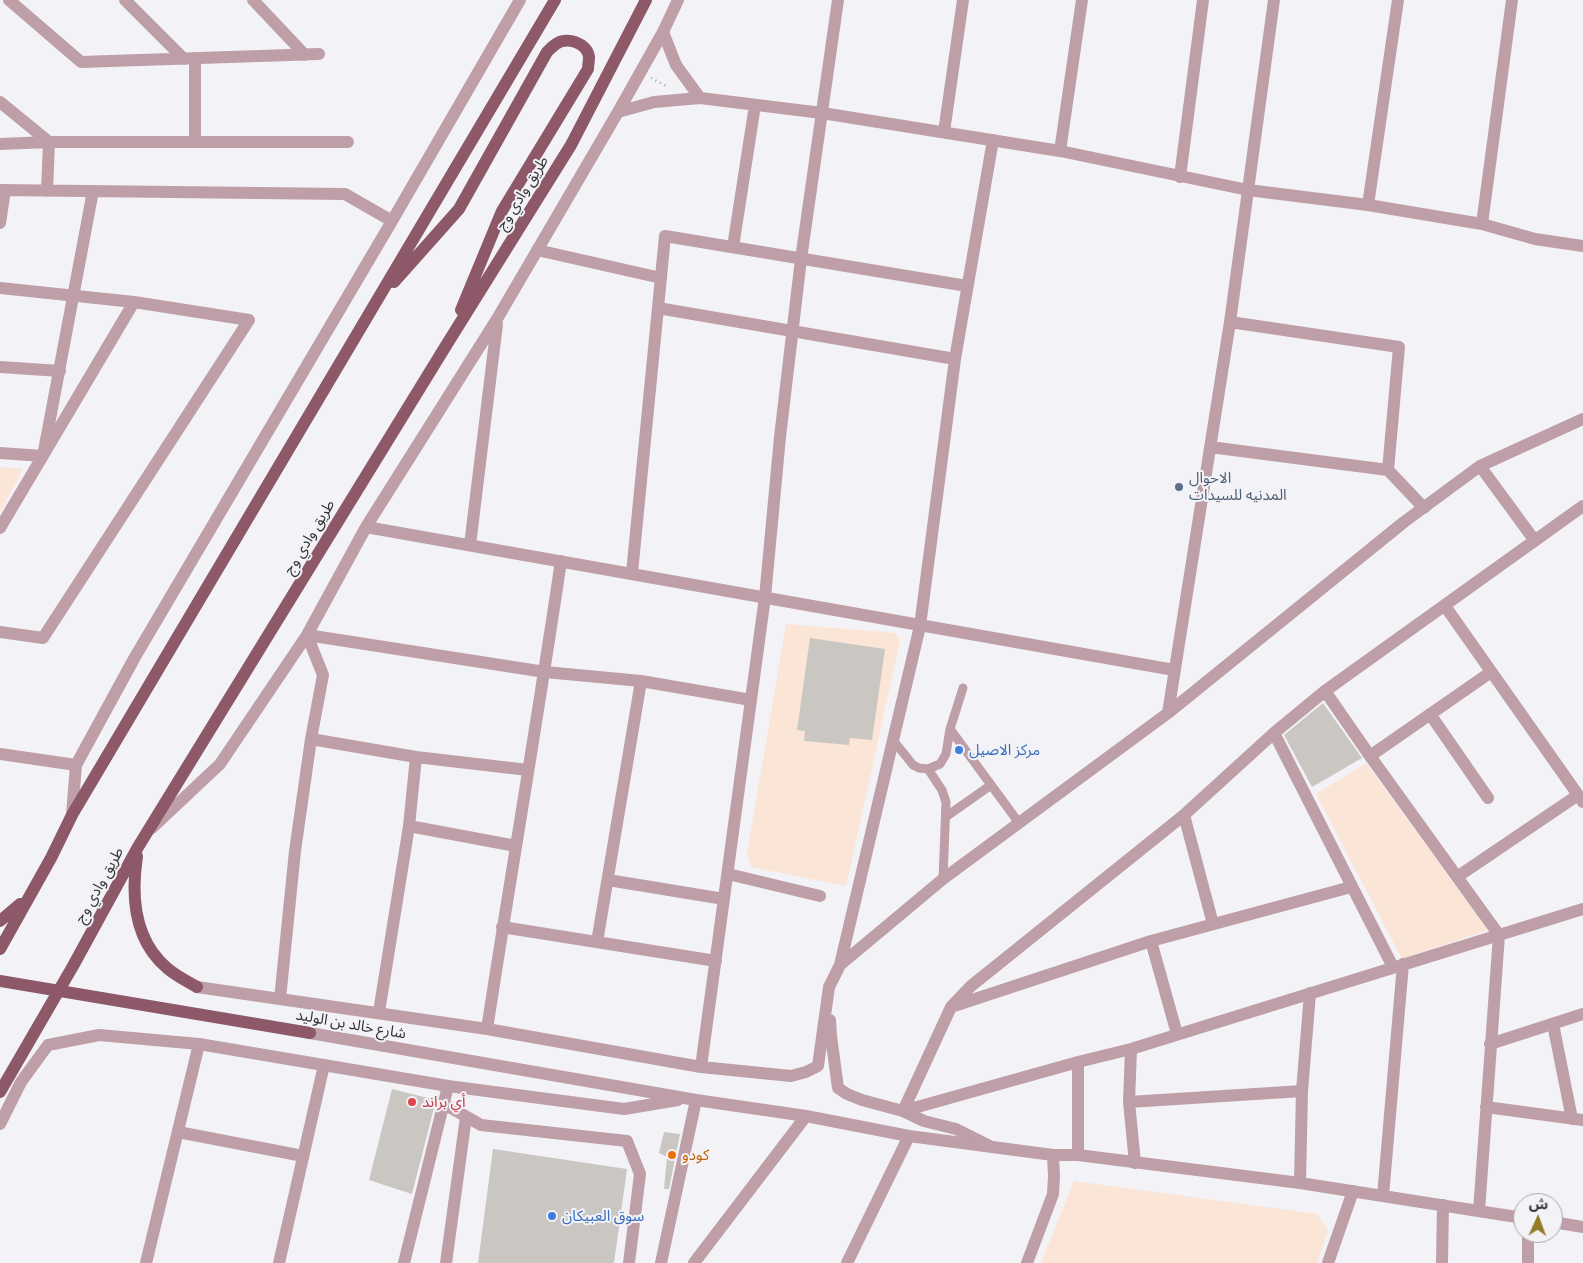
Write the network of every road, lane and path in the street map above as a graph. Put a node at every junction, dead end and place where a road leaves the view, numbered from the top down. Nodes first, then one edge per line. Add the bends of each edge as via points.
1 (9, 0) edge
2 (125, 0) edge
3 (253, 0) edge
4 (520, 0) edge
5 (555, 0) edge
6 (646, 0) edge
7 (678, 0) edge
8 (838, 0) edge
9 (963, 0) edge
10 (1082, 0) edge
11 (1203, 0) edge
12 (1274, 0) edge
13 (1398, 0) edge
14 (1512, 0) edge
15 (663, 32) junction
16 (319, 54) dead end
17 (305, 55) junction
18 (189, 58) junction
19 (700, 98) junction
20 (0, 102) edge
21 (755, 105) junction
22 (618, 112) junction
23 (822, 113) junction
24 (944, 132) junction
25 (992, 140) junction
26 (49, 142) junction
27 (195, 142) junction
28 (348, 142) dead end
29 (0, 144) edge
30 (1060, 151) junction
31 (1180, 177) junction
32 (3, 190) edge
33 (47, 190) junction
34 (1248, 190) junction
35 (93, 191) junction
36 (1368, 205) junction
37 (392, 221) junction
38 (0, 223) edge
39 (1482, 224) junction
40 (1583, 246) edge
41 (733, 247) junction
42 (537, 250) junction
43 (801, 259) junction
44 (661, 278) junction
45 (967, 286) junction
46 (0, 288) edge
47 (74, 295) junction
48 (134, 302) junction
49 (375, 303) junction
50 (658, 308) junction
51 (497, 319) junction
52 (1230, 322) junction
53 (792, 331) junction
54 (446, 344) junction
55 (955, 359) junction
56 (0, 367) edge
57 (60, 372) junction
58 (1583, 419) edge
59 (1210, 447) junction
60 (0, 453) edge
61 (42, 456) junction
62 (1480, 466) junction
63 (1388, 470) junction
64 (1583, 506) edge
65 (1424, 508) junction
66 (366, 527) junction
67 (0, 528) edge
68 (1535, 541) junction
69 (470, 545) junction
70 (561, 561) junction
71 (632, 573) junction
72 (766, 596) junction
73 (1445, 606) junction
74 (920, 626) junction
75 (0, 632) edge
76 (306, 635) junction
77 (1174, 670) junction
78 (545, 672) junction
79 (1491, 672) junction
80 (642, 681) junction
81 (963, 688) dead end
82 (1326, 691) junction
83 (751, 700) junction
84 (1168, 712) junction
85 (1430, 714) junction
86 (950, 729) junction
87 (1274, 733) junction
88 (311, 739) junction
89 (893, 740) junction
90 (0, 754) edge
91 (416, 756) junction
92 (1370, 756) junction
93 (76, 764) junction
94 (928, 769) junction
95 (528, 770) junction
96 (991, 785) junction
97 (1488, 798) dead end
98 (1580, 798) edge
99 (72, 815) junction
100 (1184, 815) junction
101 (947, 816) junction
102 (1019, 823) junction
103 (409, 826) junction
104 (148, 831) junction
105 (516, 846) junction
106 (138, 847) junction
107 (52, 858) junction
108 (728, 874) junction
109 (1457, 877) junction
110 (943, 879) junction
111 (608, 880) junction
112 (1351, 887) junction
113 (820, 896) dead end
114 (724, 899) junction
115 (1583, 909) edge
116 (0, 921) edge
117 (1213, 924) junction
118 (502, 926) junction
119 (1499, 935) junction
120 (1151, 941) junction
121 (597, 942) junction
122 (0, 948) edge
123 (716, 961) junction
124 (840, 965) junction
125 (1398, 966) junction
126 (0, 981) edge
127 (197, 987) joint
128 (829, 987) junction
129 (1310, 993) junction
130 (280, 999) junction
131 (951, 1006) junction
132 (378, 1012) junction
133 (1583, 1014) edge
134 (1553, 1024) junction
135 (487, 1029) junction
136 (310, 1033) joint
137 (1177, 1034) junction
138 (199, 1044) junction
139 (1490, 1044) junction
140 (1131, 1049) junction
141 (1078, 1062) junction
142 (324, 1065) junction
143 (701, 1067) junction
144 (448, 1086) junction
145 (1302, 1091) junction
146 (0, 1092) edge
147 (692, 1099) junction
148 (1129, 1102) junction
149 (444, 1104) junction
150 (1486, 1107) junction
151 (903, 1111) junction
152 (806, 1116) junction
153 (466, 1117) junction
154 (1577, 1119) edge
155 (0, 1124) edge
156 (178, 1132) junction
157 (909, 1136) junction
158 (993, 1147) junction
159 (1053, 1155) junction
160 (1078, 1155) junction
161 (303, 1156) junction
162 (1135, 1163) junction
163 (1300, 1183) junction
164 (1353, 1191) junction
165 (1383, 1196) junction
166 (1443, 1205) junction
167 (1479, 1211) junction
168 (1513, 1216) edge
169 (1563, 1224) edge
170 (1583, 1227) edge
171 (1528, 1243) edge
172 (146, 1263) edge
173 (279, 1263) edge
174 (404, 1263) edge
175 (446, 1263) edge
176 (629, 1263) edge
177 (661, 1263) edge
178 (694, 1263) edge
179 (847, 1263) edge
180 (1027, 1263) edge
181 (1328, 1263) edge
182 (1442, 1263) edge
183 (1528, 1263) edge

1 - 18 street via 81,62
2 - 18 street
3 - 17 street
4 - 37 street
5 - 49 main road
6 - 54 main road, طريق وادي وج via 571,146
7 - 15 street
8 - 23 street
9 - 24 street
10 - 30 street
11 - 31 street
12 - 34 street
13 - 36 street
14 - 39 street
15 - 19 street via 676,65
15 - 22 street
16 - 17 street
17 - 18 street
18 - 27 street
19 - 21 street
19 - 22 street via 654,102
20 - 26 street
21 - 23 street
21 - 41 street
22 - 42 street
23 - 24 street
23 - 43 street
24 - 25 street
25 - 30 street
25 - 45 street
26 - 27 street
26 - 29 street
26 - 33 street
27 - 28 street
30 - 31 street
31 - 34 street
32 - 33 street
32 - 38 street
33 - 35 street
34 - 36 street
34 - 52 street
35 - 37 street via 345,194
35 - 47 street
36 - 39 street
37 - 93 street via 135,657
39 - 40 street via 1535,239
41 - 43 street
41 - 44 street via 665,236
42 - 44 street
42 - 51 street
43 - 45 street
43 - 53 street
44 - 50 street
45 - 55 street
46 - 47 street
47 - 48 street
47 - 57 street
48 - 61 street
48 - 75 street via 249,320 43,638
49 - 54 main road via 459,209 547,52 565,40 577,42 589,56 588,69 502,211
49 - 99 main road
50 - 53 street
50 - 71 street
51 - 66 street
51 - 69 street
52 - 59 street
52 - 63 street via 1399,347
53 - 55 street
53 - 72 street
54 - 104 main road, طريق وادي وج
55 - 74 street
56 - 57 street
57 - 61 street
58 - 62 street
59 - 63 street
59 - 77 street
60 - 61 street
61 - 67 street
62 - 65 street
62 - 68 street
63 - 65 street
64 - 68 street
65 - 84 street
66 - 69 street
66 - 76 street
68 - 73 street
69 - 70 street
70 - 71 street
70 - 78 street
71 - 72 street
72 - 74 street
72 - 83 street
73 - 79 street
73 - 82 street
74 - 77 street
74 - 89 street
76 - 78 street
76 - 88 street via 323,675
76 - 104 street via 220,764
77 - 84 street
78 - 80 street
78 - 95 street
79 - 85 street
79 - 98 street
80 - 83 street
80 - 111 street
81 - 86 lane
82 - 87 street
82 - 92 street
83 - 108 street
84 - 102 street
85 - 92 street
85 - 97 street
86 - 94 lane via 946,754 940,764
86 - 96 lane
87 - 100 street
87 - 112 street
88 - 91 street
88 - 130 street via 295,851
89 - 94 lane via 913,764
89 - 124 street
90 - 93 street
91 - 95 street
91 - 103 street
92 - 109 street
93 - 99 street
94 - 101 lane via 942,790
95 - 105 street
96 - 101 lane
96 - 102 lane
98 - 109 street
99 - 107 main road
100 - 117 street
100 - 131 street via 971,986
101 - 110 lane
102 - 110 street
103 - 105 street
103 - 132 street
104 - 106 main road, طريق وادي وج
105 - 118 street
106 - 127 main road via 133,880 140,929 150,950 167,969
106 - 146 main road, طريق وادي وج
107 - 116 main road via 31,892
107 - 122 main road
108 - 113 street
108 - 114 street
109 - 119 street
110 - 124 street
111 - 114 street
111 - 121 street
112 - 117 street
112 - 125 street
114 - 123 street
115 - 119 street
117 - 120 street
118 - 121 street
118 - 135 street
119 - 125 street
119 - 139 street
120 - 131 street
120 - 137 street
121 - 123 street
123 - 143 street
124 - 128 street
125 - 129 street
125 - 165 street
126 - 136 main road, شارع خالد بن الوليد
127 - 130 street
128 - 143 street via 818,1066 791,1076
128 - 151 street via 838,1088 847,1094
129 - 137 street
129 - 145 street
130 - 132 street
131 - 151 street
132 - 135 street
133 - 134 street
134 - 139 street
134 - 154 street
135 - 143 street
136 - 147 street, شارع خالد بن الوليد
137 - 140 street
138 - 142 street
138 - 155 street via 99,1035 48,1046 21,1082
138 - 156 street
139 - 150 street
140 - 141 street
140 - 148 street
141 - 151 street
141 - 160 street
142 - 144 street
142 - 161 street
144 - 147 street via 624,1109
144 - 149 street
145 - 148 street
145 - 163 street
147 - 152 street, شارع خالد بن الوليد
147 - 177 street
148 - 162 street
149 - 153 street
149 - 174 street
150 - 154 street
150 - 167 street
151 - 158 street via 924,1121 956,1129
152 - 157 street, شارع خالد بن الوليد
152 - 178 street
153 - 175 street
153 - 176 street via 481,1125 628,1141 640,1174
156 - 161 street
156 - 172 street
157 - 158 street, شارع خالد بن الوليد
157 - 179 street
158 - 159 street, شارع خالد بن الوليد
159 - 160 street, شارع خالد بن الوليد
159 - 180 street via 1053,1194
160 - 162 street, شارع خالد بن الوليد
161 - 173 street
162 - 163 street, شارع خالد بن الوليد
163 - 164 street, شارع خالد بن الوليد
164 - 165 street, شارع خالد بن الوليد
164 - 181 street
165 - 166 street, شارع خالد بن الوليد
166 - 167 street, شارع خالد بن الوليد
166 - 182 street
167 - 168 street, شارع خالد بن الوليد
169 - 170 street
171 - 183 street

